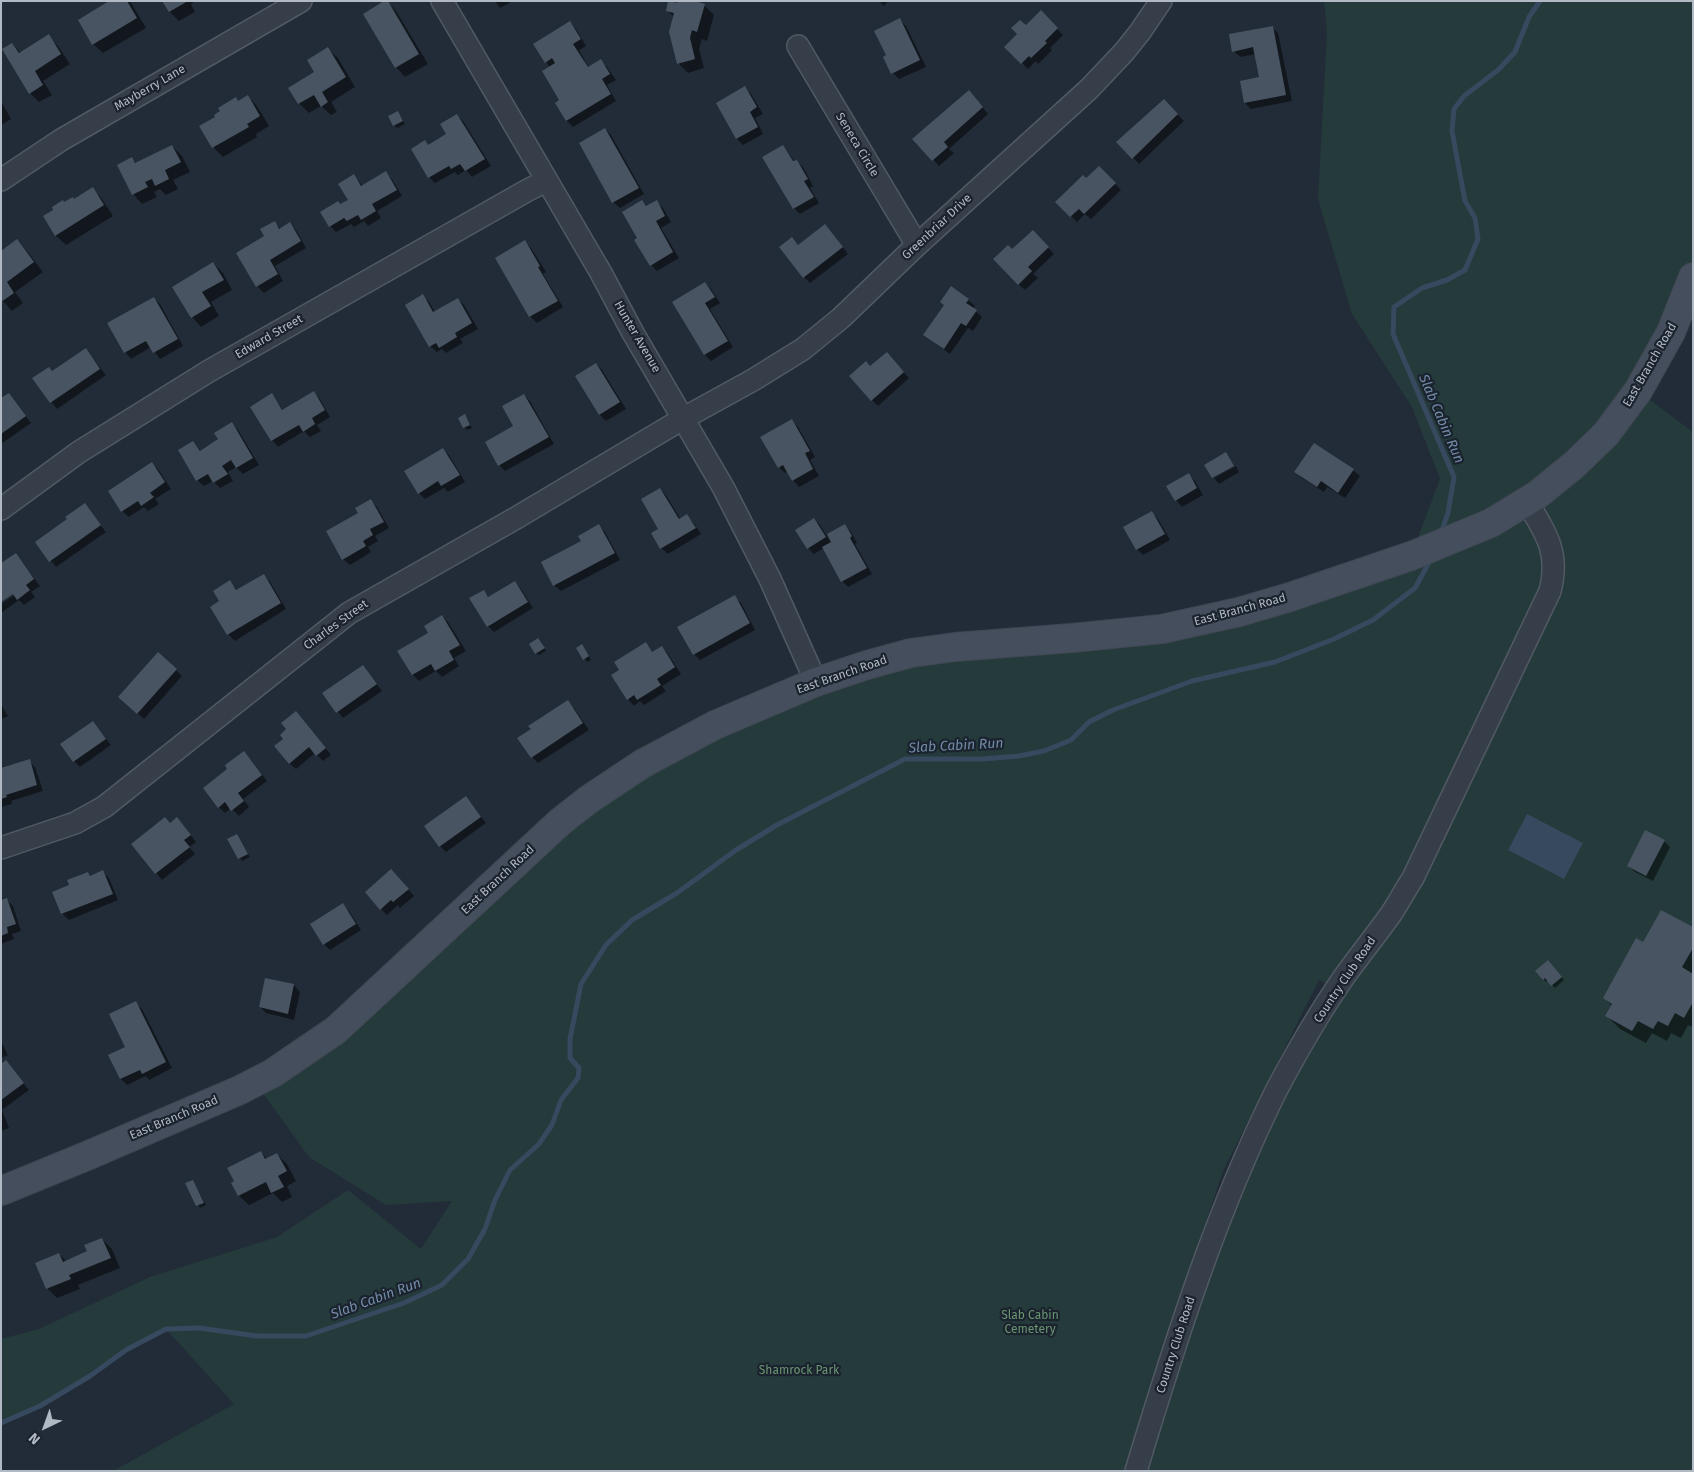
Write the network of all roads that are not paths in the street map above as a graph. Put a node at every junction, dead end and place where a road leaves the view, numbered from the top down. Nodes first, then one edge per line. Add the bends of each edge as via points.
1 (301, 1) edge
2 (442, 1) edge
3 (1161, 1) edge
4 (798, 46) dead end
5 (1, 180) edge
6 (546, 181) junction
7 (917, 245) junction
8 (1693, 277) edge
9 (684, 418) junction
10 (1527, 502) junction
11 (1, 508) edge
12 (816, 682) junction
13 (1, 848) edge
14 (1, 1191) edge
15 (1136, 1471) edge

1 - 5 street, Mayberry Lane via 60,140
2 - 6 street, Hunter Avenue
3 - 7 street, Greenbriar Drive via 1124,52 1089,89
4 - 7 street, Seneca Circle
6 - 9 street, Hunter Avenue
6 - 11 street, Edward Street via 209,371 79,452
7 - 9 street, Greenbriar Drive via 804,349
8 - 10 main road, East Branch Road via 1671,332 1638,391 1619,417 1585,455
9 - 12 street, Hunter Avenue via 770,579
9 - 13 street, Charles Street via 349,613 104,807 75,823
10 - 12 main road, East Branch Road via 1491,523 1411,556 1239,612 1162,629 920,652
10 - 15 street, Country Club Road via 1549,542 1553,557 1554,576 1550,591 1412,878 1392,912 1344,978 1276,1091 1204,1262
12 - 14 main road, East Branch Road via 715,725 642,764 588,800 560,822 336,1030 273,1073 107,1148

